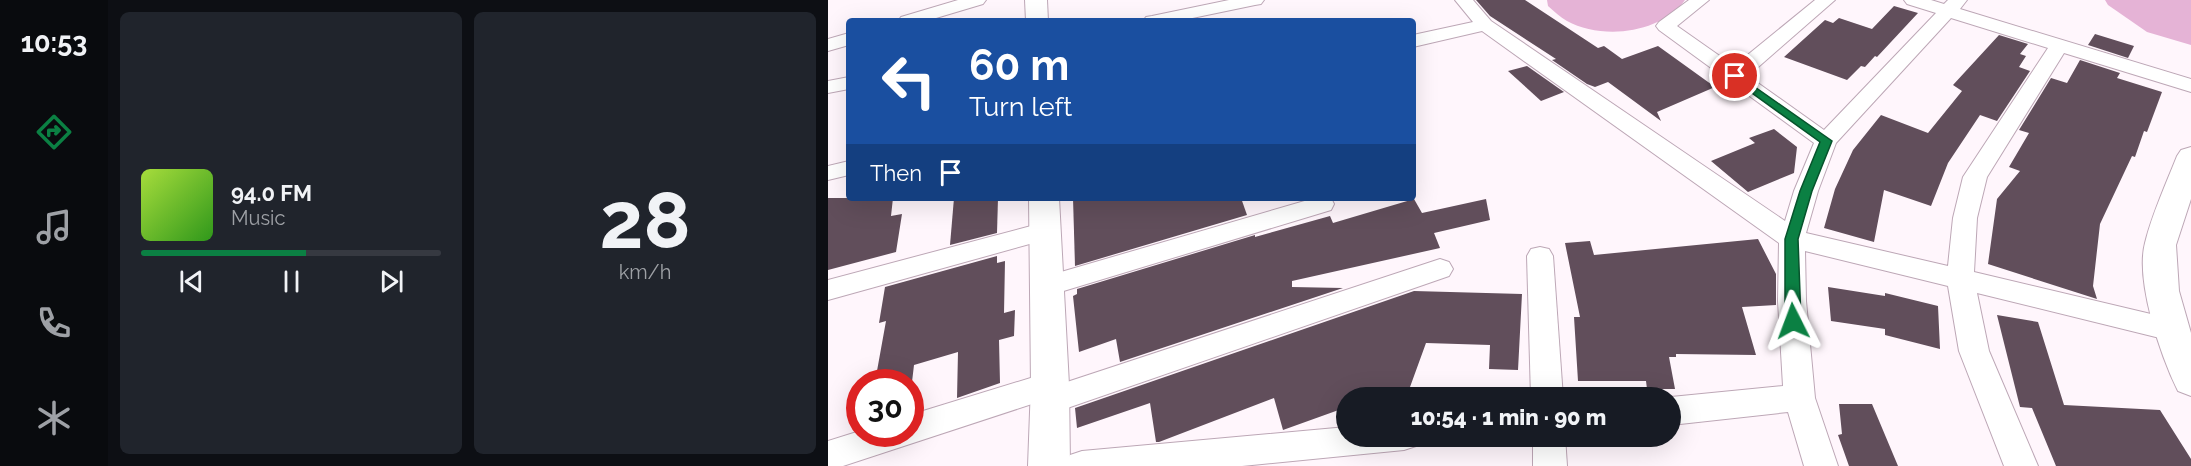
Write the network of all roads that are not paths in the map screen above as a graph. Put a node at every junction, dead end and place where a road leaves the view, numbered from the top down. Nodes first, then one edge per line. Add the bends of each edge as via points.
1 (977, 0) edge
2 (1036, 0) edge
3 (1255, 0) edge
4 (1464, 0) edge
5 (1700, 0) edge
6 (1826, 0) edge
7 (1913, 0) edge
8 (1953, 5) edge
9 (1193, 6) edge
10 (917, 18) edge
11 (1037, 18) edge
12 (1160, 18) edge
13 (1485, 25) junction
14 (846, 40) edge
15 (1416, 40) edge
16 (828, 45) edge
17 (2059, 46) junction
18 (1735, 76) junction
19 (846, 84) edge
20 (2191, 86) edge
21 (828, 87) edge
22 (1826, 141) junction
23 (2191, 156) edge
24 (846, 169) edge
25 (828, 173) edge
26 (1044, 201) edge
27 (1320, 201) edge
28 (1046, 231) junction
29 (1792, 239) junction
30 (1540, 256) dead end
31 (1440, 269) dead end
32 (1960, 279) junction
33 (1047, 286) junction
34 (828, 290) edge
35 (2172, 330) junction
36 (2191, 380) edge
37 (1546, 387) edge
38 (1050, 393) junction
39 (1800, 398) junction
40 (1681, 410) edge
41 (924, 425) edge
42 (1336, 442) edge
43 (856, 447) edge
44 (1549, 447) edge
45 (828, 456) edge
46 (1049, 466) edge
47 (1082, 466) edge
48 (1550, 466) edge
49 (1821, 466) edge
50 (2021, 466) edge

1 - 10 street
2 - 11 street
3 - 9 street
4 - 13 street
5 - 18 street via 1665,26
6 - 18 street
7 - 8 street
8 - 17 street
8 - 22 street
9 - 12 street
13 - 15 street
13 - 29 street
14 - 16 street
17 - 20 street
17 - 32 street via 1975,177 1965,218
18 - 22 street
19 - 21 street
22 - 29 street
23 - 35 street via 2160,245 2162,291
24 - 25 street
26 - 28 street
27 - 33 street via 1322,204
28 - 33 street
28 - 34 street
29 - 32 street
29 - 39 street via 1791,301
30 - 37 street
31 - 38 street
32 - 35 street
32 - 50 street via 1974,351
33 - 38 street
35 - 36 street
38 - 41 street
38 - 46 street
39 - 40 street
39 - 49 street
42 - 47 street
43 - 45 street
44 - 48 street

